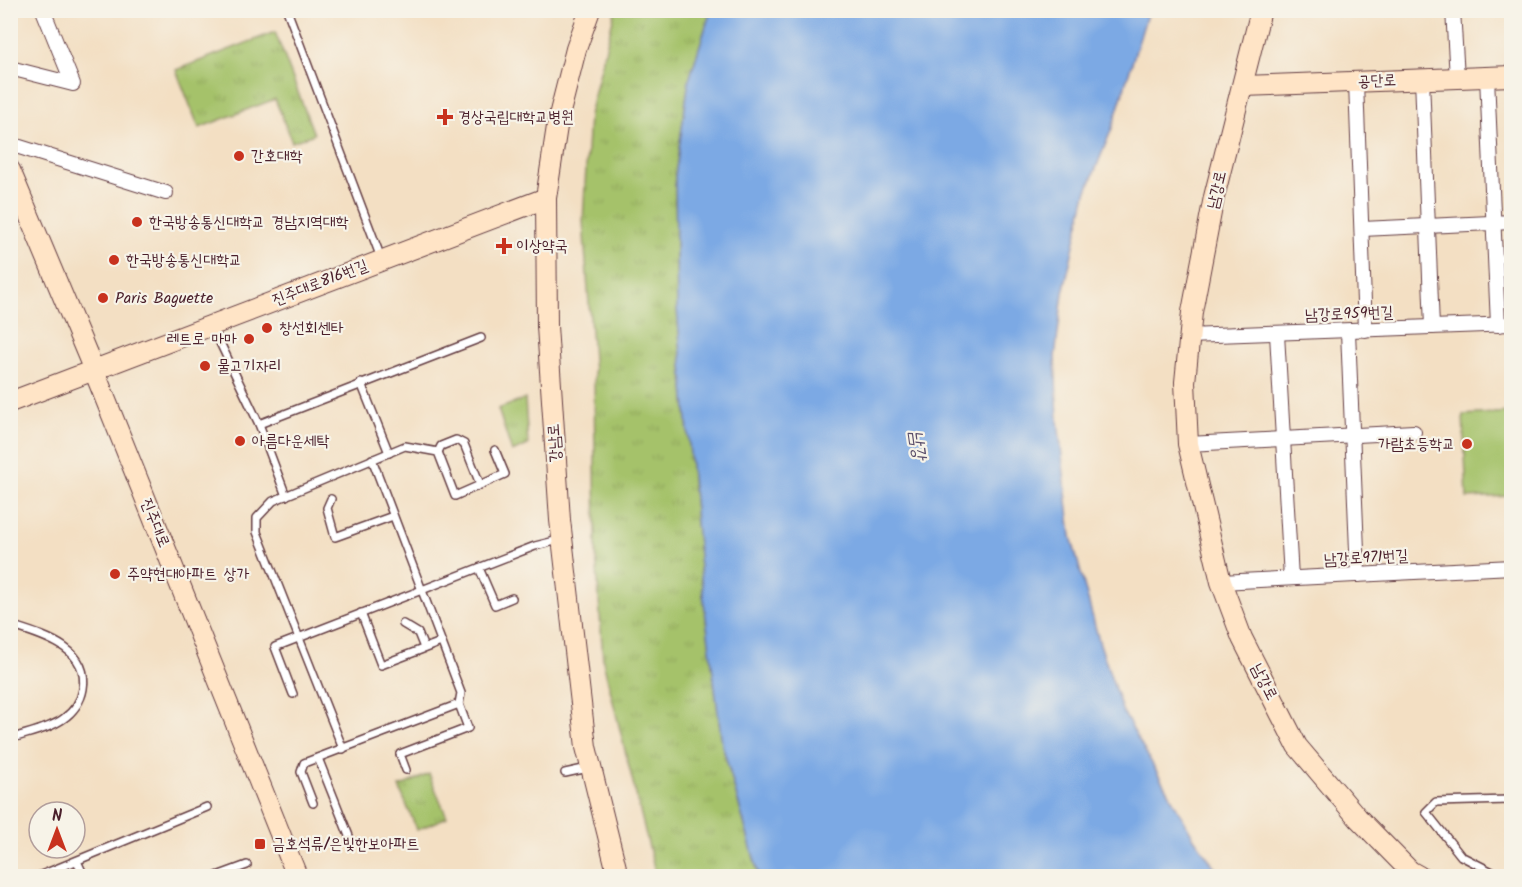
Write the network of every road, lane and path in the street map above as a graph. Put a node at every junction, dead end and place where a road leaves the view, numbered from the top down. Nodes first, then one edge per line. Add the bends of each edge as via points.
1 (43, 10) edge
2 (287, 10) edge
3 (590, 10) edge
4 (1261, 10) edge
5 (1453, 10) edge
6 (10, 68) edge
7 (1512, 76) edge
8 (1487, 77) junction
9 (1457, 78) junction
10 (1422, 79) junction
11 (1356, 82) junction
12 (1243, 86) junction
13 (10, 144) edge
14 (10, 170) edge
15 (166, 193) dead end
16 (546, 198) junction
17 (1512, 222) edge
18 (1493, 223) junction
19 (1428, 226) junction
20 (1362, 229) junction
21 (382, 260) junction
22 (211, 324) junction
23 (1505, 325) edge
24 (1432, 327) junction
25 (1365, 330) junction
26 (1348, 331) junction
27 (1277, 334) junction
28 (1188, 336) junction
29 (481, 338) dead end
30 (93, 368) junction
31 (361, 383) junction
32 (12, 397) edge
33 (259, 424) junction
34 (1414, 432) dead end
35 (1352, 435) junction
36 (1283, 439) junction
37 (1188, 444) junction
38 (495, 450) dead end
39 (438, 452) junction
40 (389, 453) junction
41 (372, 459) junction
42 (480, 484) junction
43 (286, 495) junction
44 (331, 499) dead end
45 (393, 516) junction
46 (562, 540) junction
47 (1512, 567) edge
48 (479, 568) junction
49 (1358, 575) junction
50 (1291, 579) junction
51 (1221, 582) junction
52 (420, 590) junction
53 (512, 598) dead end
54 (361, 613) junction
55 (403, 624) dead end
56 (10, 625) edge
57 (299, 638) junction
58 (441, 642) junction
59 (424, 648) junction
60 (293, 694) dead end
61 (459, 704) junction
62 (10, 739) edge
63 (343, 749) junction
64 (318, 758) junction
65 (591, 767) junction
66 (406, 770) dead end
67 (565, 773) dead end
68 (1509, 801) dead end
69 (313, 803) dead end
70 (207, 807) dead end
71 (349, 836) dead end
72 (77, 861) junction
73 (247, 865) dead end
74 (39, 876) edge
75 (84, 876) edge
76 (217, 876) edge
77 (297, 876) edge
78 (618, 876) edge
79 (1419, 876) edge
80 (1500, 876) edge

1 - 6 street via 73,84
2 - 21 lane
3 - 16 street, 강남로 via 558,120
4 - 12 street, 남강로
5 - 9 street
7 - 8 street, 공단로
8 - 9 street, 공단로
8 - 18 street
9 - 10 street, 공단로
10 - 11 street, 공단로
10 - 19 street
11 - 12 street, 공단로
11 - 20 street
12 - 28 street, 남강로 via 1214,197
13 - 15 street
14 - 30 street, 진주대로
16 - 21 street, 진주대로816번길
16 - 46 street, 강남로 via 547,326
17 - 18 street
18 - 19 street
18 - 23 street
19 - 20 street
19 - 24 street
20 - 25 street
21 - 22 street, 진주대로816번길
22 - 30 street, 진주대로816번길
22 - 33 lane
23 - 24 street, 남강로959번길
24 - 25 street, 남강로959번길
25 - 26 street, 남강로959번길
26 - 27 street, 남강로959번길
26 - 35 street
27 - 28 street, 남강로959번길
27 - 36 street
28 - 37 street, 남강로
29 - 31 lane
30 - 32 street, 진주대로816번길
30 - 77 street, 진주대로
31 - 33 lane
31 - 40 lane
33 - 43 lane
34 - 35 street
35 - 36 street
35 - 49 street
36 - 37 street
36 - 50 street
37 - 51 street, 남강로
38 - 42 lane via 506,474
39 - 40 lane via 405,446
39 - 42 lane via 455,495
39 - 42 lane via 441,446 456,440 464,444
40 - 41 lane
41 - 43 lane
41 - 45 lane
43 - 57 lane via 261,512 256,524
44 - 45 lane via 327,508 335,537
45 - 52 lane
46 - 48 lane
46 - 65 street, 강남로
47 - 49 street, 남강로971번길
48 - 52 lane
48 - 53 lane via 495,605
49 - 50 street, 남강로971번길
50 - 51 street, 남강로971번길
51 - 79 street, 남강로 via 1242,638 1297,746 1358,818
52 - 54 lane
52 - 58 lane
54 - 57 lane
54 - 59 lane via 381,665
55 - 59 lane via 418,633
56 - 62 lane via 56,641 72,652 85,676 76,707 62,720
57 - 60 lane via 275,647
57 - 63 lane
58 - 59 lane
58 - 61 lane via 461,693
61 - 63 lane
61 - 66 lane via 468,728 400,754
63 - 64 lane
64 - 69 lane via 304,763 301,772
64 - 71 lane
65 - 67 lane
65 - 78 street, 강남로
68 - 80 lane via 1436,802 1426,812 1461,856
70 - 72 lane
72 - 74 lane
72 - 75 lane
73 - 76 lane

